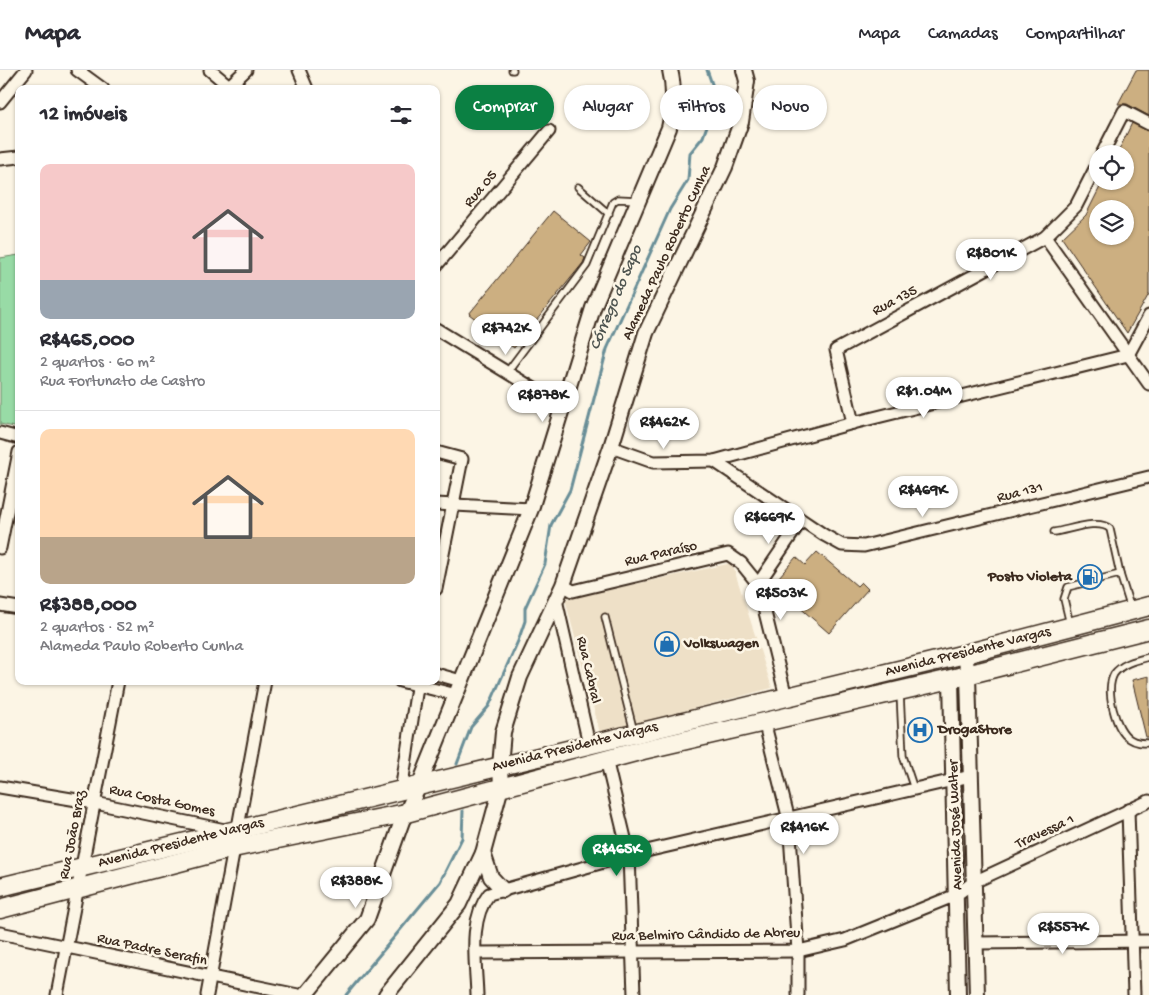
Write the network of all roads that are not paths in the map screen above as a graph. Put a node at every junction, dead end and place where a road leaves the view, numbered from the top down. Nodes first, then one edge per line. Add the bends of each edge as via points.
1 (26, 70) edge
2 (77, 70) edge
3 (210, 70) edge
4 (246, 70) edge
5 (300, 70) edge
6 (670, 70) edge
7 (744, 70) edge
8 (98, 85) edge
9 (225, 85) edge
10 (229, 85) edge
11 (306, 85) edge
12 (0, 102) edge
13 (1149, 124) edge
14 (548, 131) dead end
15 (1107, 145) edge
16 (15, 157) edge
17 (0, 159) edge
18 (1089, 180) edge
19 (578, 187) dead end
20 (638, 200) junction
21 (608, 214) junction
22 (1045, 237) junction
23 (440, 261) edge
24 (1149, 316) edge
25 (440, 331) edge
26 (1128, 355) junction
27 (507, 372) junction
28 (1149, 384) edge
29 (562, 406) junction
30 (853, 423) junction
31 (0, 433) edge
32 (15, 437) edge
33 (611, 447) junction
34 (440, 453) edge
35 (714, 461) junction
36 (15, 472) edge
37 (1149, 477) edge
38 (440, 504) edge
39 (453, 504) junction
40 (532, 509) junction
41 (801, 521) junction
42 (1054, 532) dead end
43 (0, 548) edge
44 (440, 569) edge
45 (1120, 574) junction
46 (758, 584) junction
47 (564, 585) junction
48 (557, 604) junction
49 (0, 605) edge
50 (1149, 606) edge
51 (15, 607) edge
52 (1132, 611) junction
53 (605, 617) dead end
54 (1071, 626) junction
55 (1149, 629) edge
56 (965, 654) junction
57 (1149, 658) edge
58 (440, 675) edge
59 (968, 675) junction
60 (951, 679) junction
61 (461, 681) junction
62 (117, 685) edge
63 (263, 685) edge
64 (418, 685) edge
65 (424, 685) edge
66 (900, 691) junction
67 (457, 695) junction
68 (786, 697) junction
69 (764, 721) junction
70 (634, 732) junction
71 (1149, 743) edge
72 (589, 744) junction
73 (606, 759) junction
74 (500, 766) junction
75 (971, 776) junction
76 (954, 781) junction
77 (420, 786) junction
78 (0, 787) edge
79 (501, 787) junction
80 (914, 790) junction
81 (401, 791) junction
82 (1149, 801) edge
83 (95, 803) junction
84 (1128, 810) junction
85 (406, 813) junction
86 (789, 820) junction
87 (233, 836) junction
88 (483, 853) junction
89 (629, 855) junction
90 (82, 867) junction
91 (974, 882) junction
92 (0, 887) edge
93 (79, 888) junction
94 (502, 890) junction
95 (956, 895) junction
96 (0, 909) edge
97 (0, 933) edge
98 (1149, 941) edge
99 (976, 942) junction
100 (1133, 942) junction
101 (66, 947) junction
102 (633, 950) junction
103 (798, 951) junction
104 (476, 953) junction
105 (210, 978) junction
106 (57, 995) edge
107 (207, 995) edge
108 (298, 995) edge
109 (305, 995) edge
110 (386, 995) edge
111 (477, 995) edge
112 (634, 995) edge
113 (798, 995) edge
114 (958, 995) edge
115 (977, 995) edge
116 (1134, 995) edge

1 - 12 street
2 - 8 street
3 - 9 street
4 - 10 street
5 - 11 street
6 - 20 street via 674,105 670,128
7 - 33 street, Alameda Paulo Roberto Cunha via 747,81 741,122 725,167 646,332
13 - 15 street via 1124,111
14 - 23 street, Rua 05
16 - 17 street
18 - 22 street, Rua 135 via 1076,206
19 - 21 lane
20 - 21 lane via 618,199 610,206
20 - 29 street via 593,308
21 - 27 lane via 587,265
22 - 26 street
22 - 30 street, Rua 135 via 836,350
24 - 26 street
25 - 27 street
26 - 28 street
26 - 30 street
27 - 29 street
29 - 40 street
30 - 35 street
31 - 32 street
33 - 35 street via 653,462
33 - 47 street, Alameda Paulo Roberto Cunha
34 - 39 street via 462,459
35 - 41 street, Rua 131
36 - 43 street
37 - 41 street, Rua 131 via 864,546 842,545
38 - 39 street
39 - 40 street
39 - 44 street
40 - 61 street
41 - 46 street
42 - 45 lane via 1107,526
45 - 52 lane
45 - 54 lane via 1068,587 1064,599
46 - 47 street, Rua Paraíso via 741,563 728,554 573,591
46 - 68 street, Rua Paraíso
47 - 48 street, Alameda Paulo Roberto Cunha
48 - 72 street, Rua Cabral
48 - 74 street, Alameda Paulo Roberto Cunha via 520,677 503,732
49 - 51 street
50 - 52 main road, Avenida Presidente Vargas
52 - 54 main road, Avenida Presidente Vargas
53 - 70 lane
54 - 56 main road, Avenida Presidente Vargas
55 - 59 main road, Avenida Presidente Vargas
56 - 59 street, Avenida José Walter
56 - 68 main road, Avenida Presidente Vargas
57 - 71 lane via 1126,664 1114,675 1111,688 1115,717 1123,733 1138,743
58 - 61 street
59 - 60 main road, Avenida Presidente Vargas
59 - 75 street, Avenida José Walter
60 - 66 main road, Avenida Presidente Vargas
60 - 76 street, Avenida José Walter
61 - 67 street
62 - 83 street, Rua João Braz
63 - 87 street
64 - 81 street
65 - 67 street
66 - 69 main road, Avenida Presidente Vargas
66 - 80 lane via 903,756
67 - 77 street
68 - 70 main road, Avenida Presidente Vargas
69 - 73 main road, Avenida Presidente Vargas
69 - 86 street
70 - 72 main road, Avenida Presidente Vargas
72 - 74 main road, Avenida Presidente Vargas
73 - 79 main road, Avenida Presidente Vargas
73 - 89 street
74 - 77 main road, Avenida Presidente Vargas
74 - 79 street, Alameda Paulo Roberto Cunha
75 - 76 street
75 - 91 street, Avenida José Walter
76 - 80 street
76 - 95 street, Avenida José Walter
77 - 81 main road, Avenida Presidente Vargas
77 - 85 street
78 - 83 street, Rua Costa Gomes
79 - 85 main road, Avenida Presidente Vargas
79 - 88 street, Alameda Paulo Roberto Cunha
80 - 86 street
81 - 87 main road, Avenida Presidente Vargas
82 - 84 street, Travessa 1
83 - 87 street, Rua Costa Gomes
83 - 90 street, Rua João Braz
84 - 91 street, Travessa 1
84 - 100 street
85 - 87 main road, Avenida Presidente Vargas
85 - 109 street via 367,919
86 - 89 street
86 - 103 street
87 - 90 main road, Avenida Presidente Vargas
87 - 93 main road, Avenida Presidente Vargas
87 - 105 street
88 - 94 street via 491,877
88 - 110 street, Alameda Paulo Roberto Cunha via 458,904
89 - 94 street
89 - 102 street
90 - 92 main road, Avenida Presidente Vargas
90 - 93 street, Rua João Braz
91 - 95 street, Travessa 1
91 - 99 street, Avenida José Walter
93 - 96 main road, Avenida Presidente Vargas
93 - 101 street, Rua João Braz
94 - 104 street via 489,894 480,905 476,921
95 - 103 street, Rua Belmiro Cândido de Abreu via 845,940
95 - 114 street, Avenida José Walter
97 - 101 street, Rua Padre Serafin
98 - 100 street
99 - 100 street
99 - 115 street, Avenida José Walter
100 - 116 street
101 - 105 street, Rua Padre Serafin
101 - 106 street, Rua João Braz
102 - 103 street, Rua Belmiro Cândido de Abreu
102 - 104 street, Rua Belmiro Cândido de Abreu
102 - 112 street
103 - 113 street
104 - 111 street
105 - 107 street
105 - 108 street, Rua Padre Serafin

